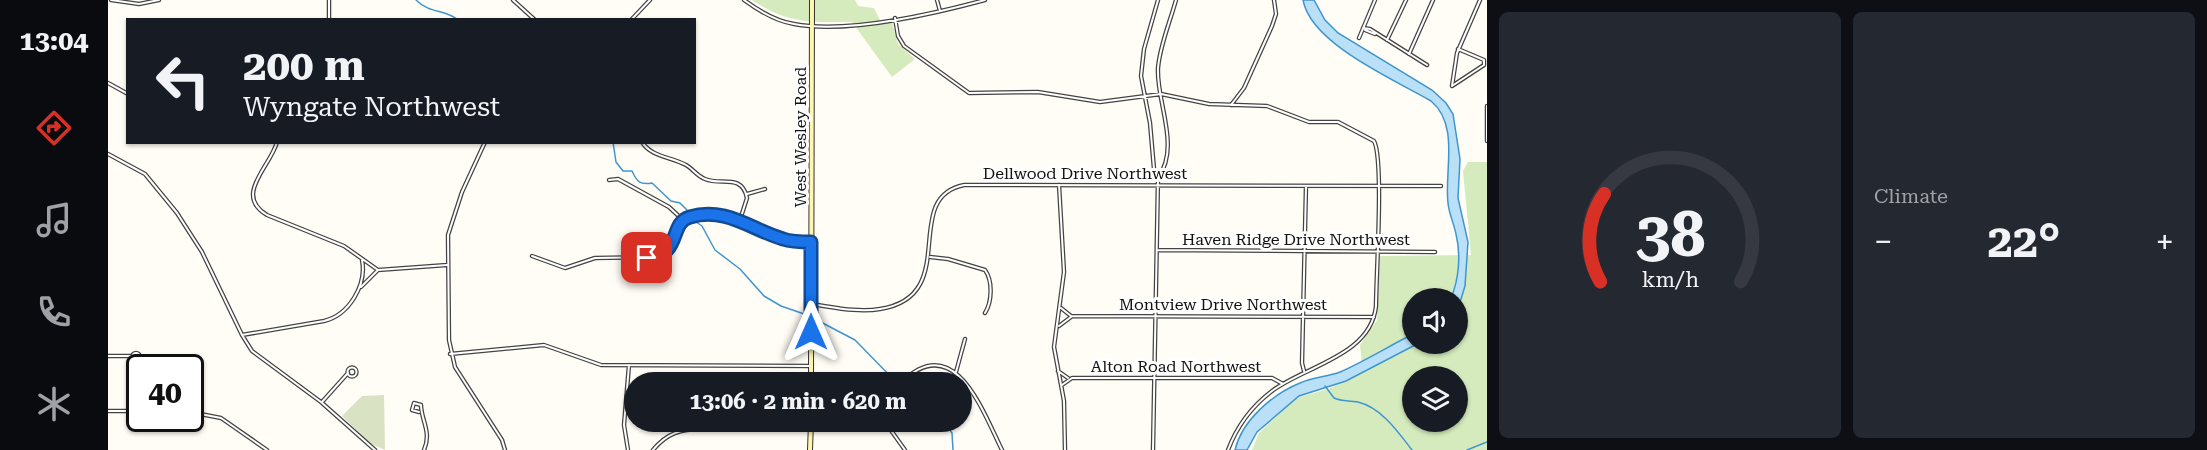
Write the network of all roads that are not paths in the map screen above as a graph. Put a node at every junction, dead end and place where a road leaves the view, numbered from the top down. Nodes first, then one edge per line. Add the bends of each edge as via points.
1 (111, 0) edge
2 (159, 0) edge
3 (329, 0) edge
4 (513, 0) edge
5 (650, 0) edge
6 (744, 0) edge
7 (812, 0) edge
8 (937, 0) edge
9 (985, 0) edge
10 (1158, 0) edge
11 (1176, 0) edge
12 (1274, 0) edge
13 (1375, 0) edge
14 (1406, 0) edge
15 (1432, 0) edge
16 (1480, 0) edge
17 (939, 11) junction
18 (329, 18) edge
19 (533, 18) edge
20 (634, 18) edge
21 (895, 18) junction
22 (812, 25) junction
23 (1363, 28) junction
24 (1359, 38) dead end
25 (1386, 41) junction
26 (1458, 49) junction
27 (1409, 54) junction
28 (1427, 65) dead end
29 (108, 83) edge
30 (126, 93) edge
31 (1161, 94) junction
32 (1144, 96) junction
33 (1231, 105) junction
34 (1487, 106) edge
35 (1487, 141) edge
36 (276, 144) edge
37 (484, 144) edge
38 (644, 144) edge
39 (108, 154) edge
40 (1158, 178) junction
41 (609, 180) dead end
42 (1059, 184) junction
43 (1158, 185) junction
44 (1306, 186) junction
45 (1378, 186) junction
46 (1441, 186) dead end
47 (765, 189) dead end
48 (746, 194) junction
49 (683, 220) junction
50 (740, 220) junction
51 (811, 242) junction
52 (1157, 250) junction
53 (1304, 251) junction
54 (1377, 252) junction
55 (1435, 252) dead end
56 (532, 256) dead end
57 (930, 257) junction
58 (362, 259) junction
59 (447, 265) junction
60 (378, 270) junction
61 (359, 290) junction
62 (811, 304) junction
63 (1061, 308) junction
64 (985, 312) dead end
65 (1071, 316) junction
66 (1155, 316) junction
67 (1302, 317) junction
68 (1374, 317) junction
69 (1057, 328) junction
70 (242, 335) junction
71 (965, 339) dead end
72 (450, 354) junction
73 (108, 356) edge
74 (126, 356) edge
75 (629, 365) junction
76 (811, 366) junction
77 (1058, 371) junction
78 (811, 372) edge
79 (915, 372) edge
80 (956, 372) joint
81 (1305, 372) junction
82 (348, 373) dead end
83 (1068, 378) junction
84 (1154, 378) junction
85 (1283, 384) junction
86 (1062, 388) junction
87 (972, 391) edge
88 (321, 402) junction
89 (108, 411) edge
90 (126, 411) edge
91 (419, 412) dead end
92 (204, 415) edge
93 (675, 432) edge
94 (811, 432) edge
95 (892, 432) edge
96 (267, 450) edge
97 (375, 450) edge
98 (424, 450) edge
99 (505, 450) edge
100 (628, 450) edge
101 (653, 450) edge
102 (810, 450) edge
103 (905, 450) edge
104 (1002, 450) edge
105 (1065, 450) edge
106 (1153, 450) edge
107 (1228, 450) edge

1 - 2 street via 139,4
3 - 18 street
4 - 19 street
5 - 20 street
6 - 22 street via 782,21
7 - 22 street, West Wesley Road
8 - 17 street
9 - 17 street
10 - 32 street via 1142,57
11 - 31 street via 1159,59
12 - 33 street via 1276,14 1272,26 1244,88
13 - 23 street
14 - 25 street
15 - 27 street
16 - 26 street
17 - 21 street
21 - 22 street via 851,25
21 - 32 street via 904,46 964,91 1042,93 1100,102
22 - 51 street, West Wesley Road
23 - 24 street
23 - 25 street
25 - 27 street
26 - 26 street via 1450,84 1484,65 1484,60
27 - 28 street
29 - 30 street
31 - 32 street
31 - 33 street
31 - 40 street via 1167,144 1163,171
32 - 40 street
33 - 45 street via 1273,107 1309,122 1338,122 1368,135 1378,149
34 - 35 street
36 - 58 street via 254,186 256,206 267,215 344,246
37 - 59 street via 454,213 448,235
38 - 48 street via 650,152 674,159 705,180 736,182
39 - 70 street via 145,174 177,213 202,252
40 - 43 street
41 - 49 street via 618,179 669,207
42 - 43 street, Dellwood Drive Northwest
42 - 57 street, Dellwood Drive Northwest via 968,184 950,189 932,212
42 - 63 street via 1065,263
43 - 44 street, Dellwood Drive Northwest
43 - 52 street
44 - 45 street, Dellwood Drive Northwest
44 - 53 street
45 - 46 street, Dellwood Drive Northwest
45 - 54 street
47 - 48 street
48 - 50 street
49 - 50 street via 711,215
49 - 56 street via 671,247 655,257 595,258 565,268
50 - 51 street via 783,239
51 - 62 street, West Wesley Road
52 - 53 street, Haven Ridge Drive Northwest
52 - 66 street
53 - 54 street, Haven Ridge Drive Northwest
53 - 67 street
54 - 55 street, Haven Ridge Drive Northwest
54 - 68 street
57 - 62 street, Dellwood Drive Northwest via 917,286 891,306 866,310
57 - 64 street via 985,270 990,279 990,303
58 - 60 street
58 - 61 street
59 - 60 street
59 - 72 street
60 - 61 street
61 - 70 street via 346,308 330,320
62 - 76 street, West Wesley Road
63 - 65 street
63 - 69 street
65 - 66 street, Montview Drive Northwest
65 - 69 street
66 - 67 street, Montview Drive Northwest
66 - 84 street
67 - 68 street, Montview Drive Northwest
67 - 81 street
68 - 81 street via 1367,331 1350,348
69 - 77 street via 1054,347
70 - 88 street via 256,355
71 - 80 street
72 - 75 street via 544,345 592,364
72 - 99 street
73 - 74 street
75 - 76 street
75 - 100 street via 624,425
76 - 78 street, West Wesley Road
77 - 83 street, Alton Road Northwest
77 - 86 street
79 - 80 street via 942,367
81 - 85 street
82 - 88 street
83 - 84 street, Alton Road Northwest
83 - 86 street, Alton Road Northwest
84 - 85 street, Alton Road Northwest via 1272,378
84 - 106 street
85 - 107 street via 1249,413
86 - 105 street
87 - 104 street
88 - 97 street
89 - 90 street
91 - 98 street via 428,432
92 - 96 street via 221,418
93 - 101 street
94 - 102 street
95 - 103 street

